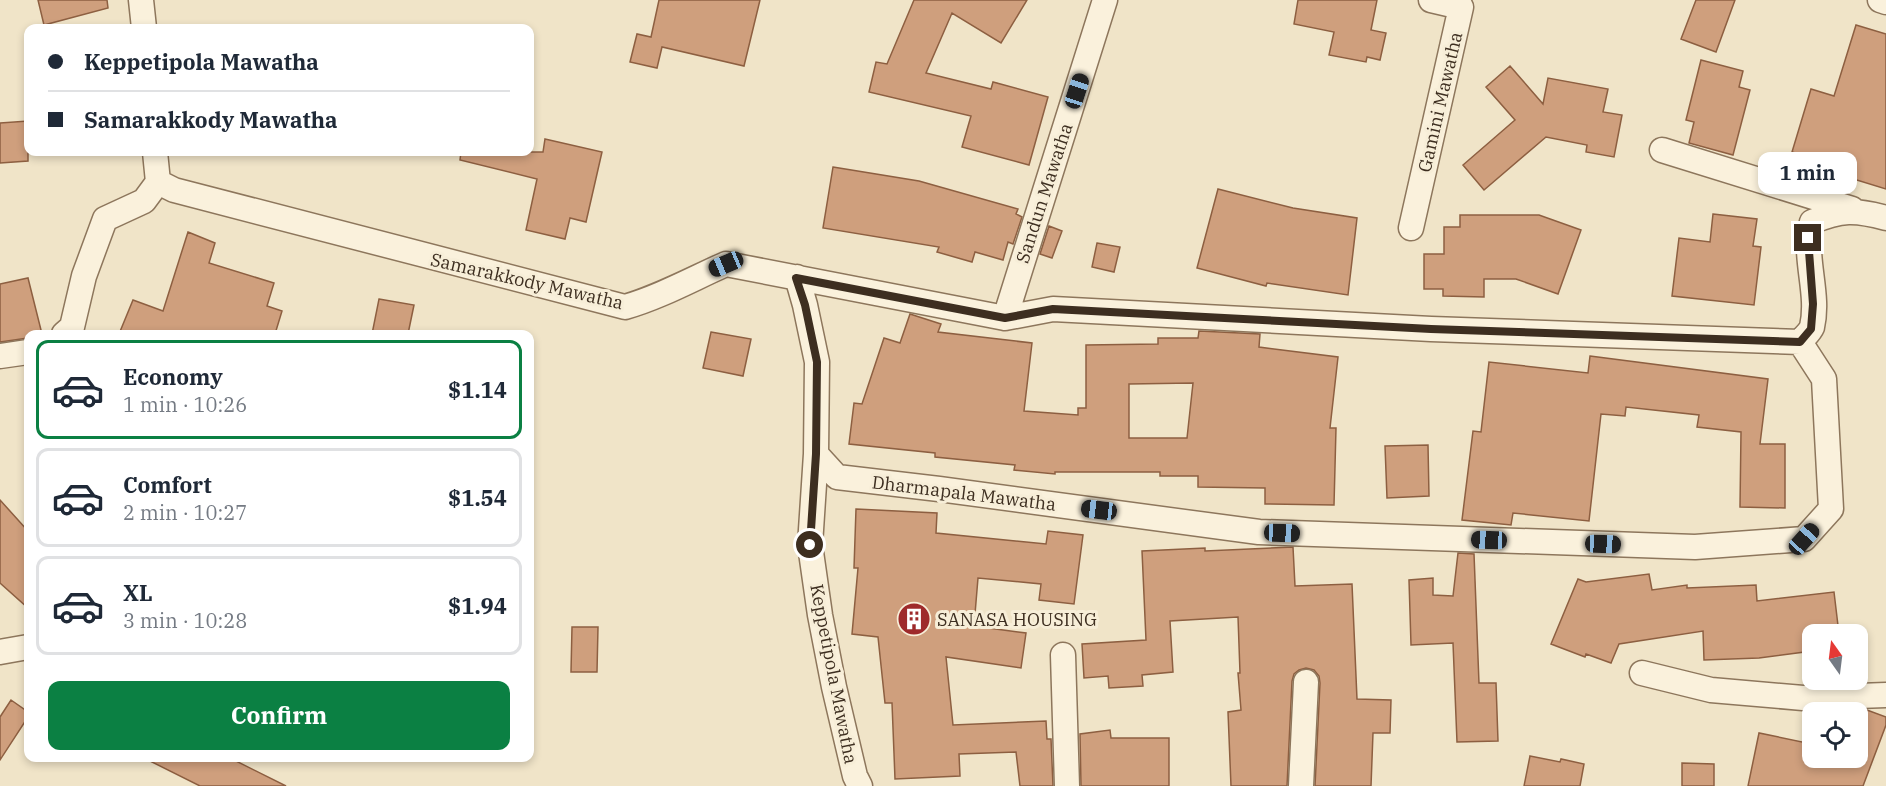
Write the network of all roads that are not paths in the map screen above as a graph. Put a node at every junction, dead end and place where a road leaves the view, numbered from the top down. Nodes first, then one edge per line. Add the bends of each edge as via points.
1 (141, 0) edge
2 (1105, 0) edge
3 (1431, 0) edge
4 (1880, 0) edge
5 (1886, 2) edge
6 (144, 24) edge
7 (1662, 150) dead end
8 (155, 156) edge
9 (158, 182) junction
10 (1860, 211) junction
11 (1886, 218) edge
12 (1411, 228) dead end
13 (796, 278) junction
14 (1005, 318) junction
15 (69, 330) edge
16 (1800, 342) junction
17 (24, 353) edge
18 (0, 356) edge
19 (816, 454) junction
20 (24, 648) edge
21 (0, 652) edge
22 (1063, 655) dead end
23 (1642, 674) dead end
24 (1306, 682) dead end
25 (1886, 695) edge
26 (860, 786) edge
27 (1067, 786) edge
28 (1301, 786) edge

1 - 6 street
2 - 14 street, Sandun Mawatha
3 - 12 street, Gamini Mawatha via 1461,7
4 - 5 street
7 - 10 street
8 - 9 street
9 - 13 street, Samarakkody Mawatha via 185,193 625,308 726,264
9 - 15 street via 144,201 105,219
10 - 11 street
10 - 16 street via 1831,214 1812,222 1808,238 1811,329
13 - 14 street, Samarakkody Mawatha
13 - 19 street via 817,362
14 - 16 street, Samarakkody Mawatha via 1053,309 1431,329
16 - 19 street, Dharmapala Mawatha via 1824,379 1831,509 1804,539 1695,547 1259,532 837,477
17 - 18 street
19 - 26 street, Keppetipola Mawatha via 810,545 834,687
20 - 21 street
22 - 27 street
23 - 25 street via 1711,690 1803,698
24 - 28 street

